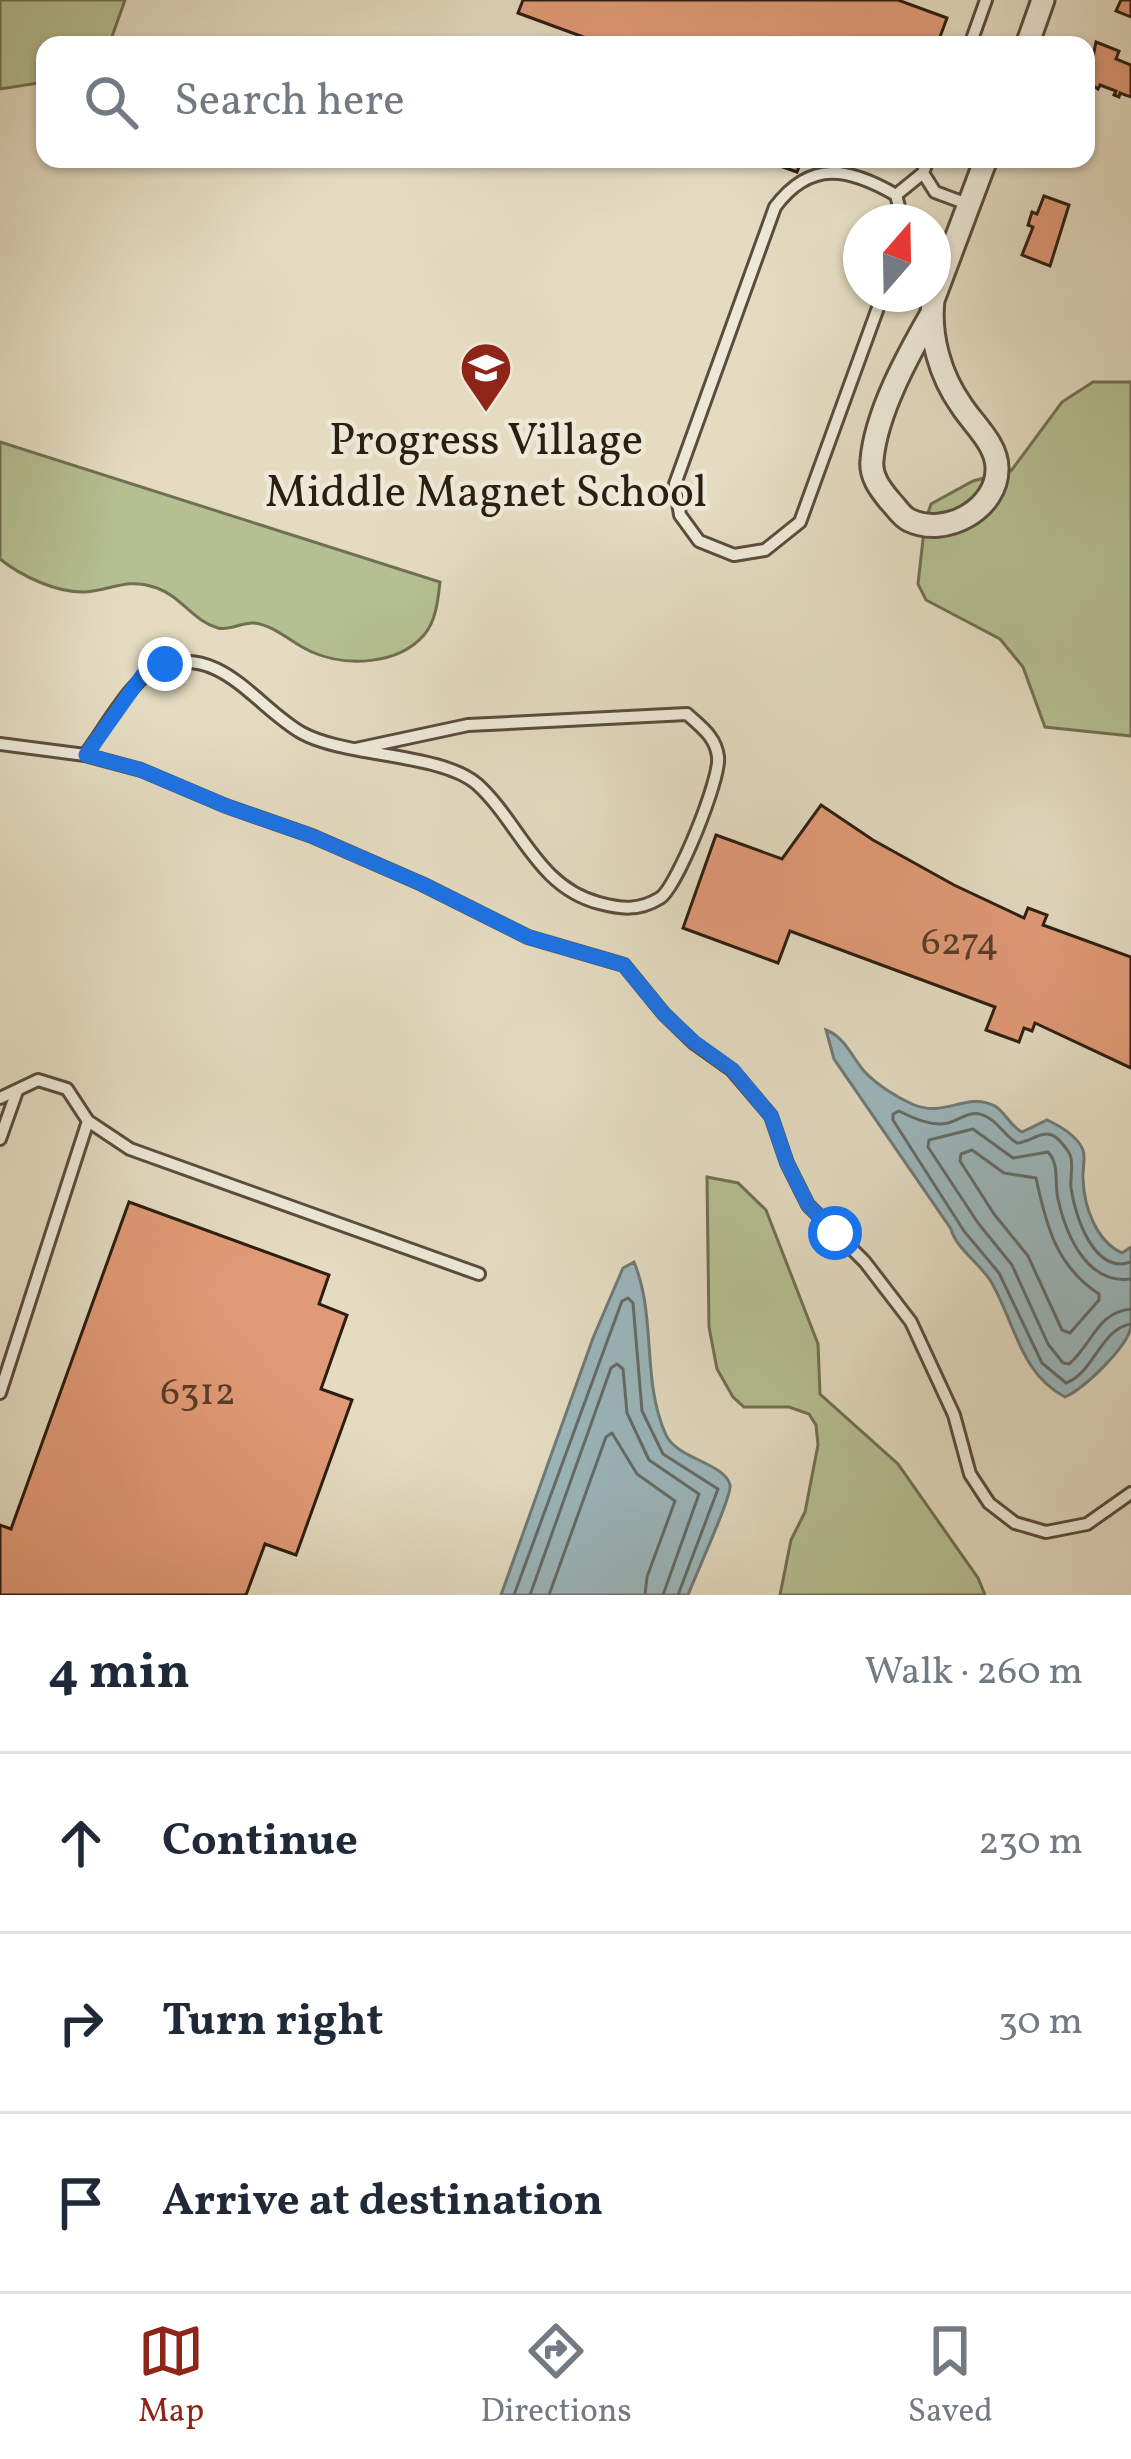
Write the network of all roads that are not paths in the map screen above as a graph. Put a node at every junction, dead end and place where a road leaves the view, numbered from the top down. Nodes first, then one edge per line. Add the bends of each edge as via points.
1 (986, 0) edge
2 (1043, 0) edge
3 (973, 36) edge
4 (1030, 36) edge
5 (925, 168) edge
6 (983, 168) edge
7 (923, 173) junction
8 (896, 195) junction
9 (898, 204) edge
10 (970, 205) junction
11 (951, 248) edge
12 (927, 303) edge
13 (876, 312) edge
14 (0, 744) edge
15 (356, 749) junction
16 (86, 755) junction
17 (17, 1090) junction
18 (0, 1099) edge
19 (88, 1120) junction
20 (0, 1139) edge
21 (479, 1274) dead end
22 (0, 1393) edge
23 (1131, 1493) edge

1 - 3 lane
2 - 4 street
5 - 7 lane
6 - 10 street
7 - 8 lane
7 - 10 lane via 935,192
8 - 9 lane
8 - 13 lane via 845,172 812,175 775,207 675,484 680,515 699,541 734,555 765,550 800,522
10 - 11 street
12 - 12 street via 942,373 998,464 993,494 972,516 927,525 907,520 878,487 871,463
14 - 16 lane
15 - 15 lane via 475,782 564,888 633,910 664,896 720,762 715,740 687,714 469,725
15 - 16 lane via 303,734 234,677 199,663 144,673
16 - 23 lane via 312,836 528,937 624,965 771,1116 808,1205 911,1322 989,1503 1015,1523 1046,1532 1087,1524
17 - 18 lane
17 - 19 lane via 38,1081 67,1089
17 - 20 lane
19 - 21 lane via 130,1149
19 - 22 lane

